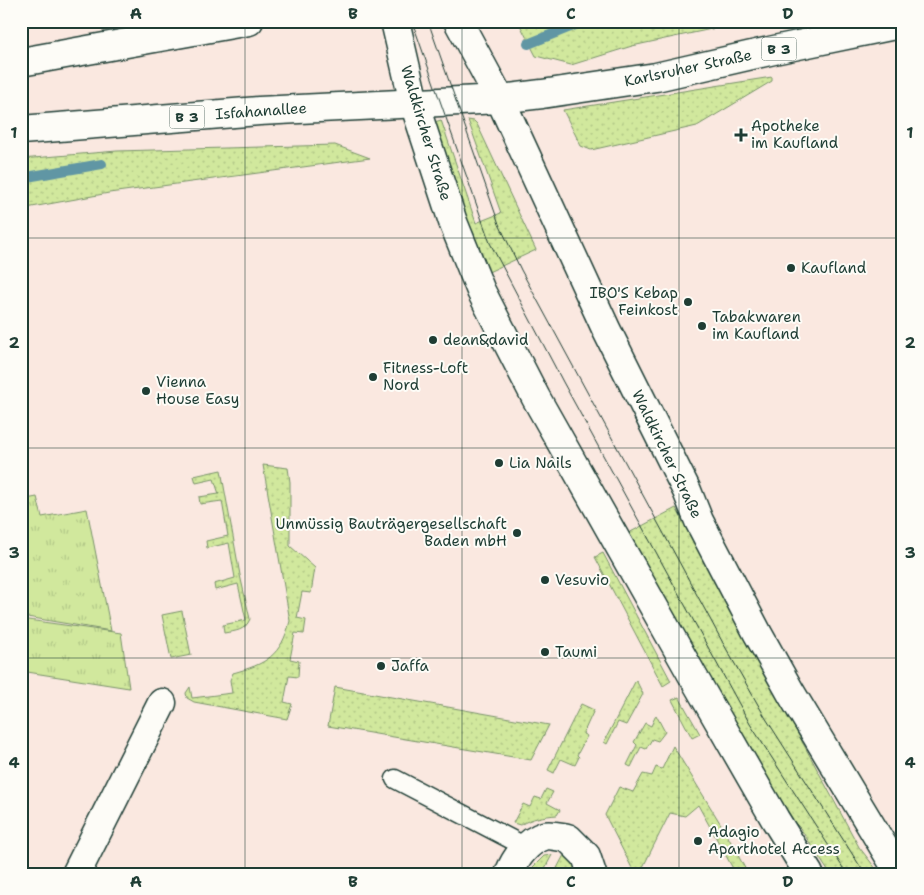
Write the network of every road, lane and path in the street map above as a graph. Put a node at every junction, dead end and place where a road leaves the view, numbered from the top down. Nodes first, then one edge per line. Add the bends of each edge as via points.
1 (250, 21) edge
2 (395, 21) edge
3 (458, 21) edge
4 (903, 22) edge
5 (21, 62) edge
6 (500, 99) junction
7 (414, 103) junction
8 (21, 130) edge
9 (162, 703) dead end
10 (395, 779) dead end
11 (526, 847) junction
12 (76, 874) edge
13 (509, 874) edge
14 (592, 874) edge
15 (810, 874) edge
16 (900, 874) edge

1 - 5 main road
2 - 7 main road, Waldkircher Straße
3 - 6 main road, Waldkircher Straße
4 - 6 main road, Karlsruher Straße / B 3 via 656,77
6 - 7 main road, Isfahanallee / B 3
6 - 16 main road, Waldkircher Straße via 607,331 704,530 791,693
7 - 8 main road, Isfahanallee / B 3 via 259,111
7 - 15 main road, Waldkircher Straße via 453,222 481,291 536,398 689,670 774,819
9 - 12 main road
10 - 11 lane
11 - 13 main road
11 - 14 main road via 544,835 568,838 586,856

